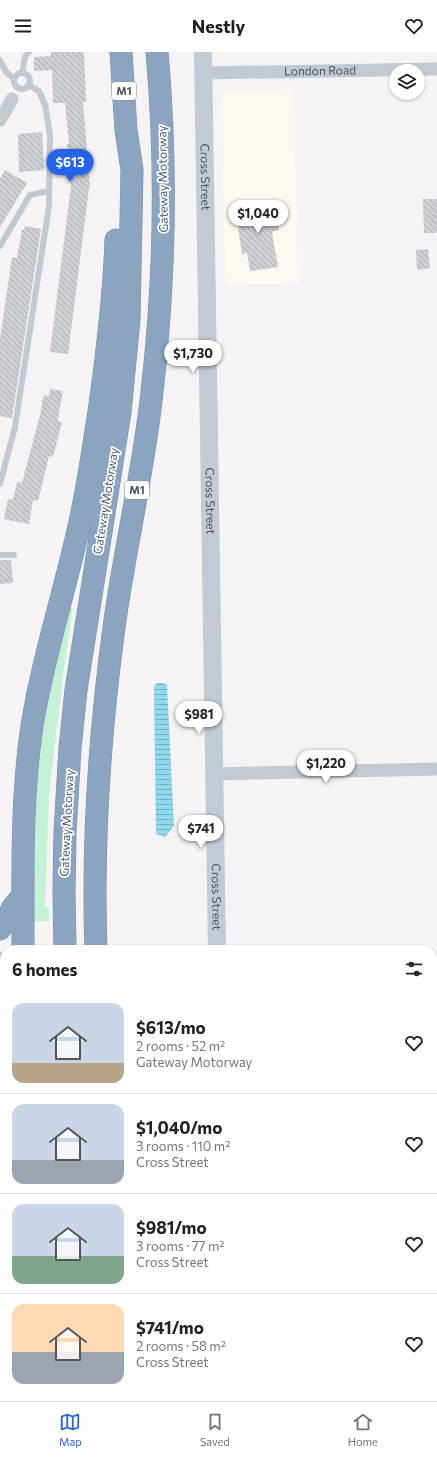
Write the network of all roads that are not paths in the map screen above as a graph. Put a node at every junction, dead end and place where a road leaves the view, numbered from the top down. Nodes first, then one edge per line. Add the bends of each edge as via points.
1 (29, 52) edge
2 (121, 52) edge
3 (157, 52) edge
4 (203, 52) edge
5 (0, 60) edge
6 (437, 69) edge
7 (22, 73) junction
8 (204, 73) junction
9 (14, 79) junction
10 (28, 85) junction
11 (15, 94) junction
12 (0, 120) edge
13 (126, 130) junction
14 (49, 191) junction
15 (0, 246) edge
16 (0, 484) edge
17 (0, 555) edge
18 (14, 555) dead end
19 (437, 769) edge
20 (214, 774) junction
21 (23, 895) junction
22 (217, 924) junction
23 (0, 929) edge
24 (23, 945) edge
25 (65, 945) edge
26 (96, 945) edge
27 (217, 945) edge
28 (229, 945) edge

1 - 7 lane
2 - 13 highway, Gateway Motorway / M1
3 - 26 highway, Gateway Motorway / M1 via 164,167 161,295 145,443 115,617 107,685 97,818
4 - 8 main road, Cross Street
5 - 9 lane via 6,72
6 - 8 street, London Road
7 - 9 lane
7 - 10 lane via 28,77
8 - 20 main road, Cross Street
9 - 11 lane
10 - 11 lane
10 - 14 lane via 39,91 45,105 50,135
11 - 12 street
13 - 21 highway via 118,153 115,271 107,353 94,441 80,521 47,652 32,727 24,809
13 - 25 highway, Gateway Motorway / M1 via 132,170 129,320 120,412 76,690 66,807
14 - 15 lane via 30,195
14 - 16 lane via 49,206 15,427
17 - 18 lane
19 - 20 street
20 - 22 main road, Cross Street
21 - 23 highway
21 - 24 highway
22 - 27 main road, Cross Street
22 - 28 main road via 226,935

